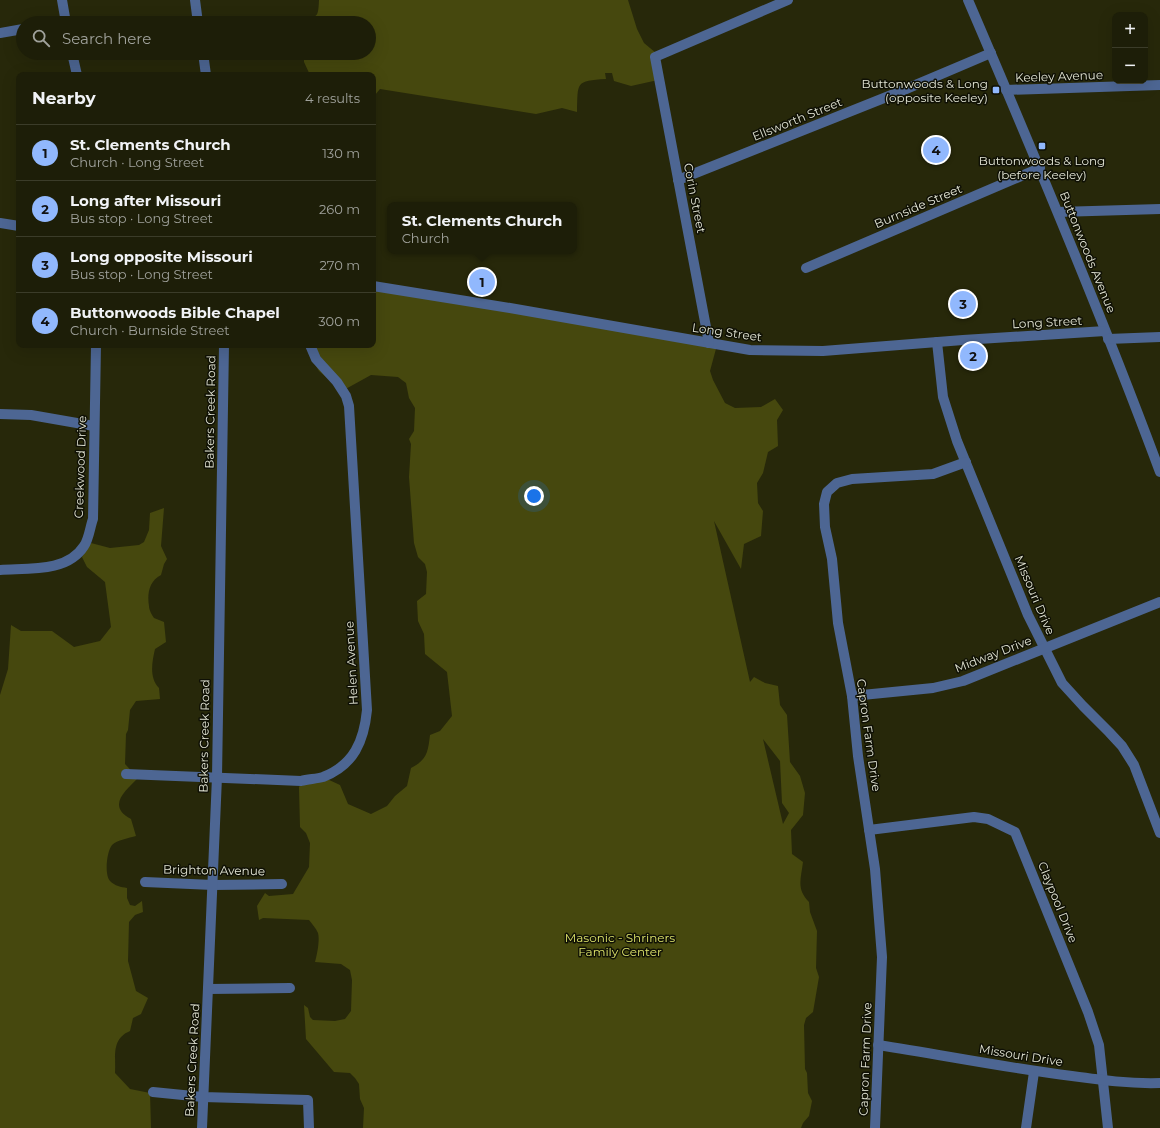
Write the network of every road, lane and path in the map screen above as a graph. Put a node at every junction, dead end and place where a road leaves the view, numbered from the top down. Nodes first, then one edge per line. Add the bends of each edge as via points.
1 (62, 0) edge
2 (195, 0) edge
3 (788, 0) edge
4 (968, 0) edge
5 (63, 16) edge
6 (197, 16) edge
7 (16, 31) edge
8 (0, 34) edge
9 (991, 53) junction
10 (74, 60) edge
11 (204, 60) edge
12 (76, 72) edge
13 (206, 72) edge
14 (1160, 85) edge
15 (1006, 90) junction
16 (1040, 168) junction
17 (678, 180) junction
18 (1160, 208) edge
19 (1058, 212) junction
20 (0, 223) edge
21 (16, 226) edge
22 (806, 268) dead end
23 (376, 286) edge
24 (1107, 335) junction
25 (1160, 337) edge
26 (937, 342) junction
27 (709, 344) junction
28 (96, 348) edge
29 (224, 348) edge
30 (311, 348) edge
31 (0, 414) edge
32 (94, 426) junction
33 (966, 462) junction
34 (1160, 472) edge
35 (0, 570) edge
36 (1160, 602) edge
37 (1044, 648) junction
38 (852, 696) junction
39 (126, 774) dead end
40 (217, 777) junction
41 (869, 830) junction
42 (1160, 832) edge
43 (145, 882) dead end
44 (282, 884) dead end
45 (212, 885) junction
46 (290, 988) dead end
47 (208, 990) junction
48 (878, 1045) junction
49 (1034, 1072) junction
50 (1104, 1080) junction
51 (1160, 1083) edge
52 (153, 1092) dead end
53 (203, 1097) junction
54 (202, 1128) edge
55 (309, 1128) edge
56 (875, 1128) edge
57 (1026, 1128) edge
58 (1108, 1128) edge

1 - 5 street
2 - 6 street
3 - 17 street, Corin Street via 655,57
4 - 9 street, Buttonwoods Avenue
7 - 8 street
9 - 15 street, Buttonwoods Avenue
9 - 17 street, Ellsworth Street
10 - 12 street
11 - 13 street
14 - 15 street, Keeley Avenue
15 - 16 street, Buttonwoods Avenue
16 - 19 street, Buttonwoods Avenue
16 - 22 street, Burnside Street
17 - 27 street, Corin Street
18 - 19 street
19 - 24 street, Buttonwoods Avenue
20 - 21 street
23 - 27 street, Long Street
24 - 25 street, Long Street
24 - 26 street, Long Street
24 - 34 street, Buttonwoods Avenue
26 - 27 street, Long Street via 823,351 750,350
26 - 33 street, Missouri Drive via 943,396
28 - 32 street, Creekwood Drive
29 - 40 street, Bakers Creek Road
30 - 40 street, Helen Avenue via 316,359 337,382 349,406 367,710 365,728 351,757 340,768 322,777 301,781
31 - 32 street via 31,415
32 - 35 street, Creekwood Drive via 93,519 85,546 73,558 58,565
33 - 37 street, Missouri Drive
33 - 38 street, Capron Farm Drive via 933,474 852,479 837,483 827,492 824,504 825,527 832,559 838,623
36 - 37 street, Midway Drive
37 - 38 street, Midway Drive via 963,681 933,688
37 - 42 street, Missouri Drive via 1062,683 1110,732 1134,765
38 - 41 street, Capron Farm Drive
39 - 40 street, Helen Avenue
40 - 45 street, Bakers Creek Road
41 - 48 street, Capron Farm Drive via 882,957
41 - 50 street, Claypool Drive via 974,817 988,819 1015,832 1088,1012 1099,1045
43 - 45 street, Brighton Avenue
44 - 45 street, Brighton Avenue
45 - 47 street, Bakers Creek Road
46 - 47 street
47 - 53 street, Bakers Creek Road
48 - 49 street, Missouri Drive
48 - 56 street, Capron Farm Drive
49 - 50 street, Missouri Drive
49 - 57 street
50 - 51 street, Missouri Drive
50 - 58 street, Claypool Drive
52 - 53 street
53 - 54 street, Bakers Creek Road
53 - 55 street via 308,1100

